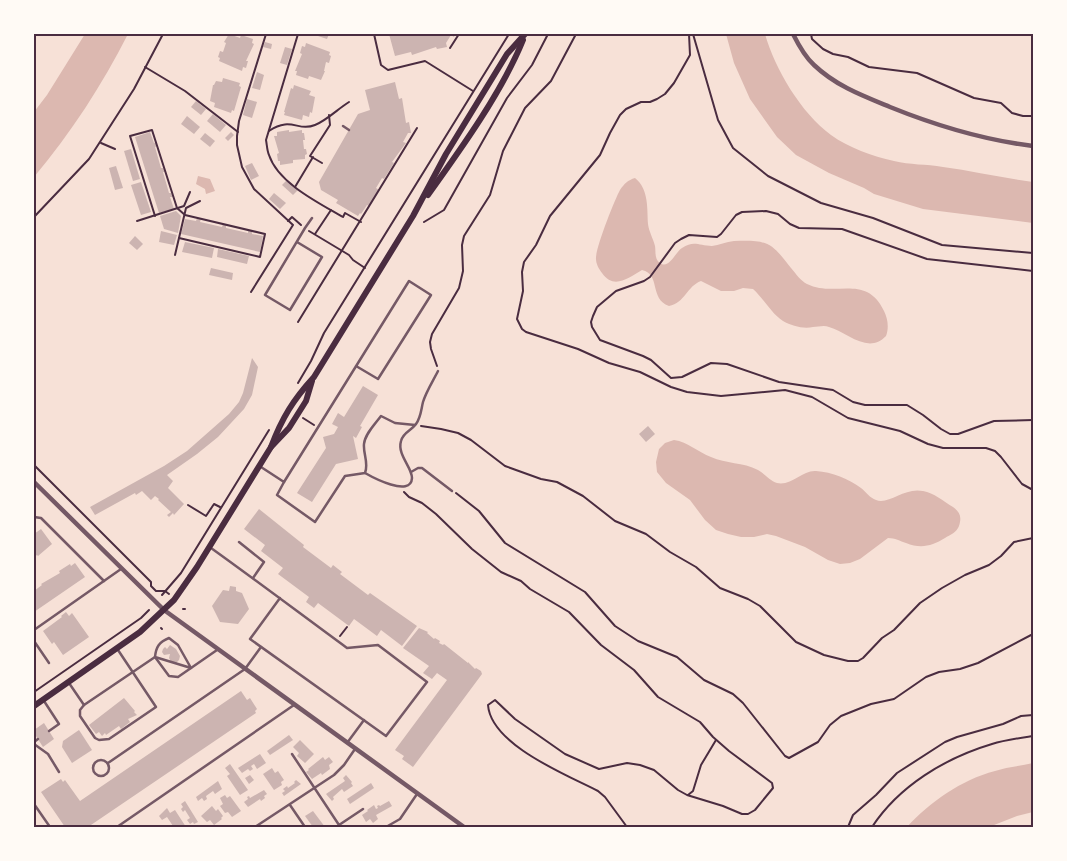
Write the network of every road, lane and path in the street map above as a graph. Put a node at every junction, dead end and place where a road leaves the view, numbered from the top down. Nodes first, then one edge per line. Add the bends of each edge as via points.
1 (163, 34) edge
2 (266, 34) edge
3 (298, 34) edge
4 (374, 34) edge
5 (459, 34) edge
6 (509, 34) edge
7 (525, 34) edge
8 (548, 34) edge
9 (576, 34) edge
10 (689, 34) edge
11 (693, 34) edge
12 (793, 34) edge
13 (811, 34) edge
14 (450, 48) dead end
15 (145, 67) junction
16 (474, 91) junction
17 (349, 102) dead end
18 (329, 115) junction
19 (1033, 116) edge
20 (343, 126) dead end
21 (417, 128) dead end
22 (269, 130) junction
23 (349, 130) dead end
24 (238, 132) junction
25 (100, 143) junction
26 (1033, 146) edge
27 (115, 149) dead end
28 (313, 157) junction
29 (322, 163) dead end
30 (296, 187) junction
31 (190, 192) dead end
32 (200, 202) dead end
33 (185, 207) junction
34 (177, 208) junction
35 (331, 210) junction
36 (184, 215) junction
37 (154, 216) junction
38 (413, 216) junction
39 (34, 217) edge
40 (312, 218) dead end
41 (137, 221) dead end
42 (288, 221) junction
43 (361, 222) junction
44 (424, 222) dead end
45 (305, 228) junction
46 (315, 234) junction
47 (179, 238) junction
48 (297, 242) junction
49 (343, 251) junction
50 (1033, 252) edge
51 (175, 254) dead end
52 (365, 268) junction
53 (1033, 271) edge
54 (251, 292) dead end
55 (298, 322) dead end
56 (356, 366) junction
57 (438, 371) joint
58 (314, 377) junction
59 (298, 383) dead end
60 (300, 416) dead end
61 (1033, 420) edge
62 (415, 425) junction
63 (318, 428) junction
64 (269, 429) dead end
65 (272, 447) junction
66 (34, 465) edge
67 (260, 466) junction
68 (411, 472) junction
69 (364, 473) junction
70 (34, 482) edge
71 (284, 482) junction
72 (399, 486) junction
73 (452, 490) joint
74 (1033, 490) edge
75 (188, 505) dead end
76 (220, 507) junction
77 (34, 517) edge
78 (1033, 538) edge
79 (238, 542) dead end
80 (210, 547) junction
81 (121, 569) junction
82 (253, 578) junction
83 (104, 581) junction
84 (165, 591) junction
85 (169, 594) dead end
86 (162, 595) dead end
87 (280, 598) junction
88 (149, 610) dead end
89 (164, 610) junction
90 (347, 627) dead end
91 (34, 630) edge
92 (1033, 634) edge
93 (337, 640) junction
94 (34, 641) edge
95 (261, 647) junction
96 (117, 648) junction
97 (217, 650) junction
98 (155, 657) junction
99 (49, 662) dead end
100 (191, 668) junction
101 (245, 669) junction
102 (133, 672) junction
103 (68, 682) junction
104 (34, 692) edge
105 (43, 700) junction
106 (84, 705) junction
107 (294, 705) junction
108 (34, 706) edge
109 (1033, 715) edge
110 (364, 720) junction
111 (49, 732) dead end
112 (1033, 736) edge
113 (38, 739) dead end
114 (716, 740) junction
115 (34, 743) edge
116 (346, 743) junction
117 (355, 749) junction
118 (292, 754) dead end
119 (108, 763) junction
120 (59, 772) dead end
121 (315, 789) junction
122 (417, 794) junction
123 (687, 795) junction
124 (34, 804) edge
125 (290, 805) junction
126 (363, 809) dead end
127 (50, 827) edge
128 (117, 827) edge
129 (255, 827) edge
130 (305, 827) edge
131 (386, 827) edge
132 (464, 827) edge
133 (627, 827) edge
134 (848, 827) edge
135 (872, 827) edge

1 - 15 path
2 - 24 path
3 - 22 path
4 - 16 path via 381,65 388,70 424,61
5 - 14 path
6 - 16 path
7 - 38 main road via 507,54 446,154
7 - 38 main road via 515,59 476,124
8 - 44 path via 532,65 506,98 444,210
9 - 57 path via 552,81 525,108 503,151 490,195 464,236 459,288 430,342
10 - 74 path via 690,55 674,83 657,100 633,105 620,115 600,155 550,216 526,258 518,319 522,329 687,392 720,396 786,390 812,396 848,418 900,431 928,444 943,448 986,448 995,451 1022,484
11 - 50 path via 718,120 734,148 768,176 821,203 873,218 942,245
12 - 26 street via 813,65 848,90 947,128
13 - 19 path via 812,39 833,54 869,67 917,73 974,98 1001,103 1012,113
15 - 24 path via 185,91
15 - 25 path
16 - 52 path
17 - 18 path
18 - 22 path via 316,125 304,127 288,123
18 - 28 path via 330,125 310,156
20 - 23 lane
21 - 43 path
22 - 30 path via 266,140 268,155 276,170
24 - 42 path via 237,145 246,178 254,190
25 - 27 path
25 - 39 path
28 - 29 path
28 - 30 path
30 - 35 path
31 - 33 path
32 - 33 path
33 - 34 path
33 - 36 path
34 - 36 path
34 - 37 path
34 - 37 path via 152,130 130,136
35 - 43 path
35 - 46 path
36 - 47 path
36 - 47 path via 265,234 260,257
37 - 41 path
38 - 58 main road
40 - 45 lane
42 - 45 path via 292,217
42 - 54 path via 293,225
43 - 49 path
45 - 46 path
45 - 48 lane
46 - 49 path
47 - 51 path
48 - 48 lane via 265,295 290,310 322,257
49 - 52 path
49 - 55 path
52 - 59 path via 324,333
53 - 61 path via 927,258 842,228 799,228 778,214 749,210 736,215 717,237 688,235 675,243 650,277 616,291 597,307 591,322 600,340 651,360 671,378 682,377 711,363 727,364 779,382 833,390 865,405 907,405 950,434 994,421
56 - 56 lane via 409,281 431,295 378,379
56 - 63 lane
57 - 62 lane
58 - 65 main road via 280,423
58 - 65 main road via 306,401
60 - 63 path
62 - 68 lane via 401,439 400,445
62 - 69 lane via 395,423 381,416 364,444 367,468
62 - 78 path via 458,433 505,466 557,482 583,496 615,521 646,534 696,567 720,588 760,606 796,642 848,662 863,658 920,603 942,588 1002,556 1014,542
63 - 71 lane
64 - 76 path
65 - 67 main road
66 - 84 path via 152,582 151,586 156,591
67 - 71 lane
67 - 80 main road
68 - 72 lane via 410,482
68 - 73 lane via 422,468
69 - 71 lane via 345,476 315,522 276,495
69 - 72 lane via 381,482
70 - 81 street
72 - 114 path via 501,572 569,612 601,645 634,670 658,697 700,722
73 - 92 path via 479,511 505,543 585,592 615,626 638,641 677,657 704,680 733,694 789,758 818,742 841,716 894,699 926,678 978,662
75 - 76 path via 206,516 214,504
76 - 84 path via 181,573
77 - 83 lane via 41,518
79 - 82 lane via 264,562
80 - 82 lane
80 - 89 main road
81 - 83 lane
81 - 89 street
82 - 87 lane
83 - 91 lane
84 - 85 path
84 - 86 path
87 - 93 lane
87 - 95 lane via 250,639
88 - 104 path
89 - 96 main road
89 - 97 street
90 - 93 path
93 - 110 lane via 348,648 378,646 427,682 386,736
94 - 99 lane
95 - 101 lane
95 - 110 lane
96 - 102 lane
96 - 103 main road
97 - 100 lane
97 - 101 street
98 - 100 lane
98 - 100 lane via 173,678
98 - 100 lane via 156,648 169,638 178,645
98 - 102 lane
101 - 107 street
101 - 119 lane
102 - 106 lane
102 - 106 lane via 156,706 109,738 95,738 80,716
103 - 105 main road
103 - 106 lane
105 - 108 main road
105 - 111 lane via 59,724
107 - 116 street
107 - 128 lane
109 - 134 path via 1021,716 945,742 897,772 853,815
110 - 116 lane
112 - 135 path via 993,743 955,756 906,788
113 - 115 lane
114 - 123 path via 701,765 693,790
114 - 123 path via 768,779 773,788 748,814
115 - 120 lane via 48,754
116 - 117 street
117 - 121 lane via 339,770
117 - 122 street
118 - 121 lane
119 - 119 lane via 98,760 94,764 94,772 100,777 106,776 110,769
121 - 125 lane
121 - 126 lane via 338,825
122 - 131 lane via 400,818
122 - 132 street
123 - 133 path via 647,767 627,763 599,769 565,754 516,719 500,703 495,700 488,705 495,724 509,739 532,758 598,791
124 - 127 lane
125 - 129 lane
125 - 130 lane

